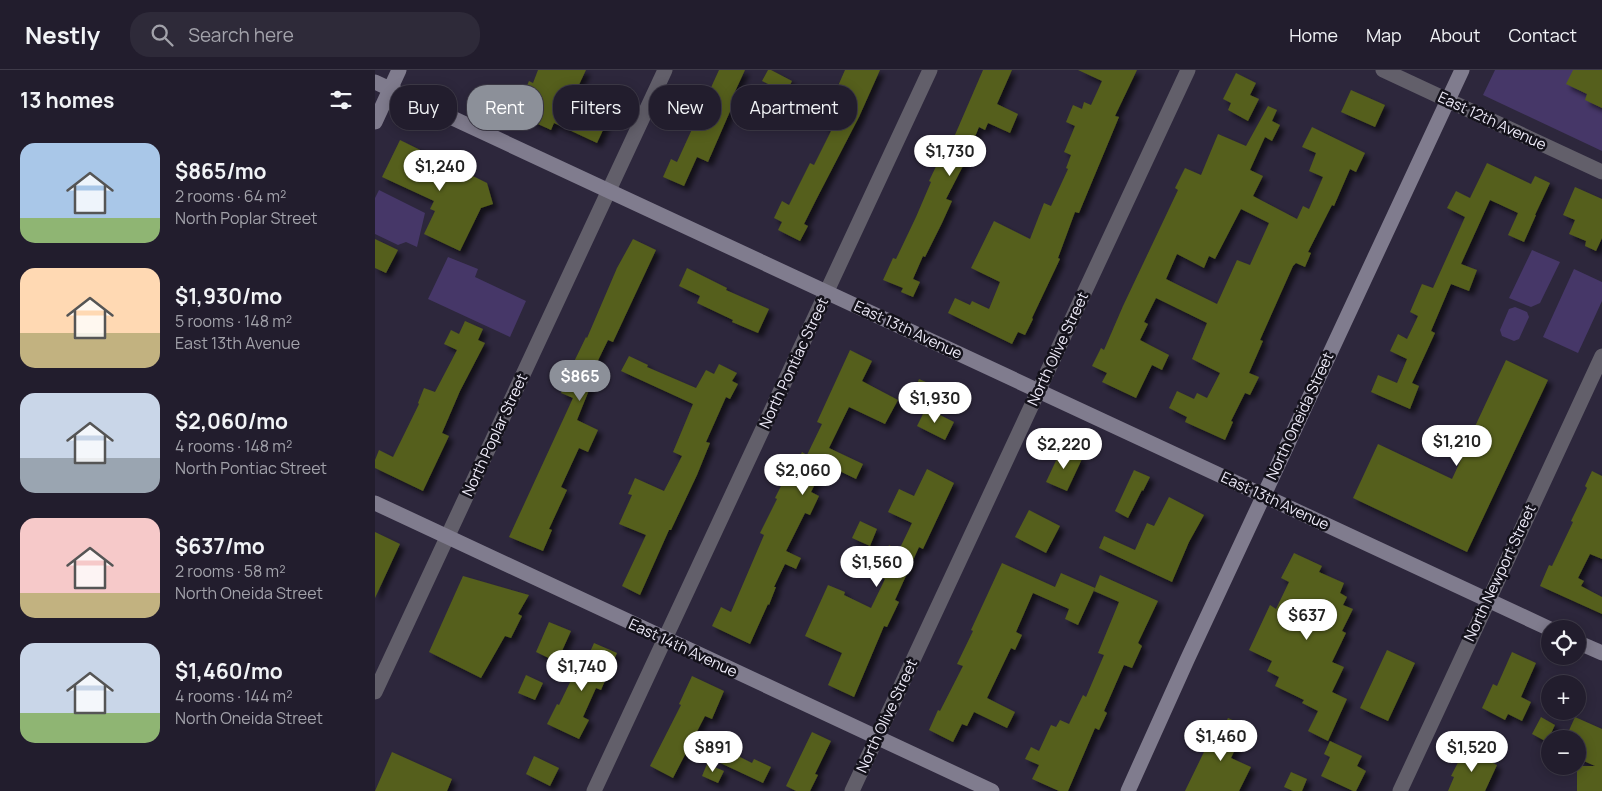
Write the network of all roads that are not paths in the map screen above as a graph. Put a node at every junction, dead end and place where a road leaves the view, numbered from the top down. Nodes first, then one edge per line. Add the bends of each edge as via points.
1 (399, 70) edge
2 (665, 70) edge
3 (930, 70) edge
4 (1188, 70) edge
5 (1383, 70) edge
6 (1461, 70) edge
7 (375, 82) edge
8 (392, 85) edge
9 (390, 89) joint
10 (1448, 100) junction
11 (457, 120) edge
12 (375, 122) edge
13 (1602, 172) edge
14 (609, 190) junction
15 (827, 292) junction
16 (1602, 356) edge
17 (1038, 390) junction
18 (1264, 495) junction
19 (375, 504) edge
20 (447, 537) junction
21 (1488, 601) junction
22 (1541, 625) edge
23 (665, 639) junction
24 (1586, 646) edge
25 (1602, 653) edge
26 (375, 692) edge
27 (877, 738) junction
28 (594, 791) edge
29 (852, 791) edge
30 (992, 791) edge
31 (1128, 791) edge
32 (1400, 791) edge

1 - 8 main road
2 - 14 street, North Poplar Street
3 - 15 street, North Pontiac Street
4 - 17 street, North Olive Street
5 - 10 street, East 12th Avenue
6 - 10 main road, North Oneida Street
7 - 9 main road, East 13th Avenue
9 - 12 main road
10 - 13 street, East 12th Avenue
10 - 18 main road, North Oneida Street
11 - 14 main road, East 13th Avenue
14 - 15 main road, East 13th Avenue
14 - 20 street, North Poplar Street
15 - 17 main road, East 13th Avenue
15 - 23 street, North Pontiac Street
16 - 21 street, North Newport Street
17 - 18 main road, East 13th Avenue
17 - 27 street, North Olive Street
18 - 21 main road, East 13th Avenue
18 - 31 main road, North Oneida Street
19 - 20 main road, East 14th Avenue
20 - 23 main road, East 14th Avenue
20 - 26 street, North Poplar Street
21 - 22 main road, East 13th Avenue
21 - 32 street, North Newport Street
23 - 27 main road, East 14th Avenue
23 - 28 street, North Pontiac Street
24 - 25 main road
27 - 29 street, North Olive Street
27 - 30 main road, East 14th Avenue

